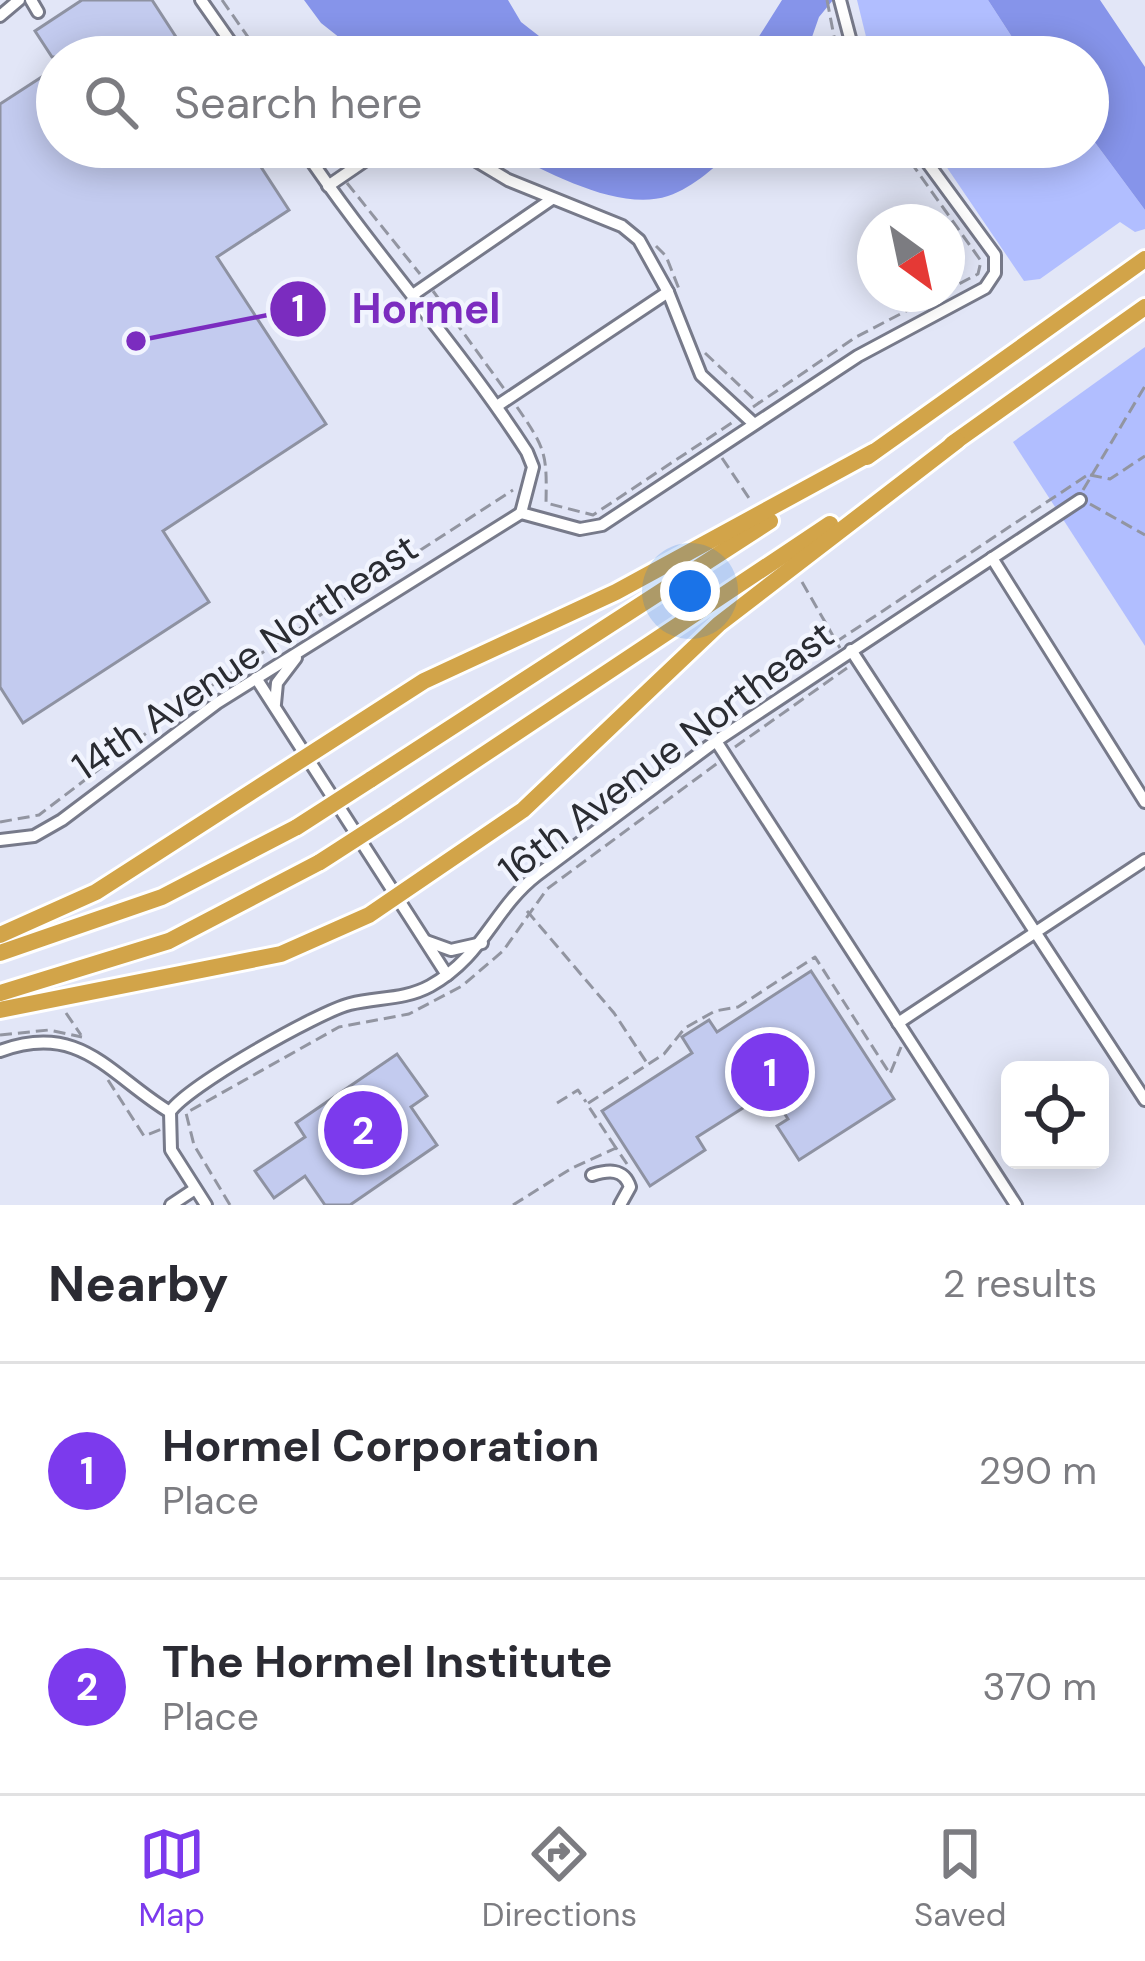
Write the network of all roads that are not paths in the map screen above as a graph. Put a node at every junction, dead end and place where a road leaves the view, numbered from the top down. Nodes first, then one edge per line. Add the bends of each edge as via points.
1 (19, 0) edge
2 (201, 0) edge
3 (841, 5) edge
4 (0, 16) edge
5 (227, 36) edge
6 (849, 36) edge
7 (316, 168) edge
8 (353, 168) edge
9 (493, 168) edge
10 (932, 168) edge
11 (328, 186) junction
12 (552, 199) junction
13 (1145, 260) edge
14 (414, 294) junction
15 (674, 294) junction
16 (1145, 307) edge
17 (497, 406) junction
18 (753, 422) junction
19 (958, 441) junction
20 (873, 452) junction
21 (1080, 500) road end
22 (521, 513) junction
23 (992, 558) junction
24 (312, 642) junction
25 (848, 653) junction
26 (256, 678) junction
27 (275, 707) junction
28 (716, 741) junction
29 (306, 754) junction
30 (1145, 802) edge
31 (0, 839) edge
32 (1145, 860) edge
33 (398, 898) junction
34 (1037, 932) junction
35 (0, 935) edge
36 (422, 937) junction
37 (485, 941) junction
38 (0, 952) edge
39 (447, 975) junction
40 (0, 993) edge
41 (0, 1010) edge
42 (902, 1029) junction
43 (0, 1051) edge
44 (1145, 1100) edge
45 (170, 1112) junction
46 (592, 1175) dead end
47 (195, 1189) junction
48 (171, 1205) edge
49 (206, 1205) edge
50 (620, 1205) edge
51 (1016, 1205) edge

1 - 4 street
2 - 5 street
3 - 6 street
7 - 11 street
8 - 11 street
9 - 12 street
10 - 18 street via 989,244 995,273 976,294
11 - 14 street
12 - 14 street
12 - 15 street via 622,226
13 - 20 highway
14 - 17 street
15 - 17 street
15 - 18 street via 701,375
16 - 19 highway
17 - 22 street via 533,467
18 - 22 street via 594,529
19 - 33 highway via 719,624 523,810
19 - 40 highway, bridge via 320,862 169,941
20 - 29 highway via 631,585 439,673
20 - 38 highway, bridge via 297,827 134,909
21 - 23 street, 16th Avenue Northeast
22 - 24 street, 14th Avenue Northeast
23 - 25 street, 16th Avenue Northeast
23 - 30 street
24 - 26 street, 14th Avenue Northeast
24 - 27 street via 283,673
25 - 28 street, 16th Avenue Northeast
25 - 34 street
26 - 27 street
26 - 31 street, 14th Avenue Northeast via 62,820 34,836
27 - 29 street
28 - 37 street, 16th Avenue Northeast via 528,882
28 - 42 street
29 - 33 street
29 - 35 highway via 96,892
32 - 34 street
33 - 36 street
33 - 41 highway via 281,954
34 - 42 street
34 - 44 street
36 - 37 street via 451,950
36 - 39 street
37 - 39 street, 16th Avenue Northeast
39 - 45 street, 16th Avenue Northeast via 409,995 332,1010 190,1091
42 - 51 street
43 - 45 street via 25,1042 69,1046 119,1071
45 - 47 street via 171,1150
46 - 50 street via 626,1177 630,1187
47 - 48 street
47 - 49 street

